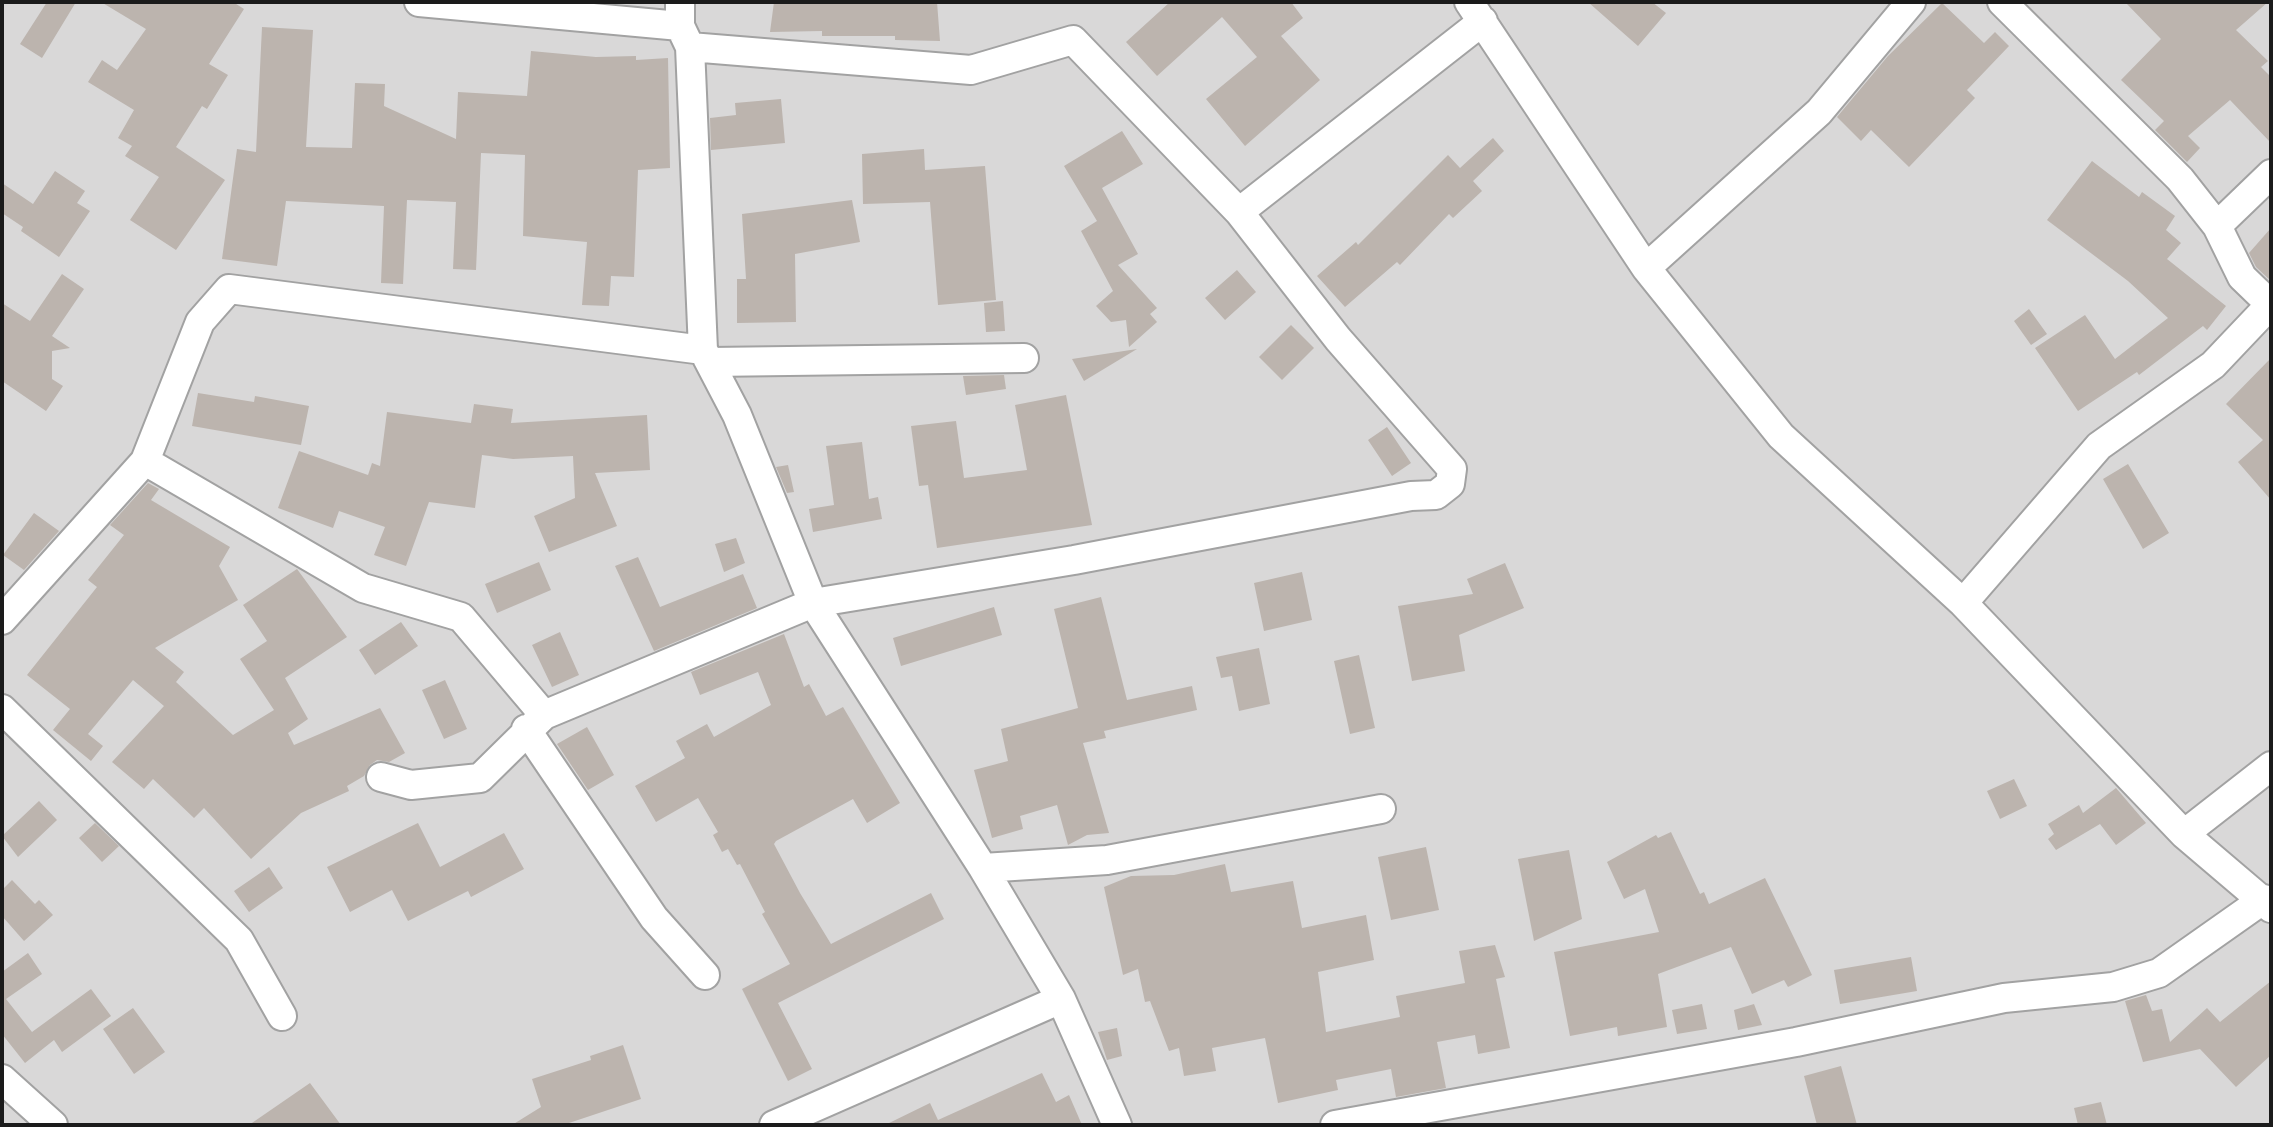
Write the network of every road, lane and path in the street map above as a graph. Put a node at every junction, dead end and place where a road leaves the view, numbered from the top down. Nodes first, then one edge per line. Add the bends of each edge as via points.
1 (419, 2) edge
2 (1911, 2) edge
3 (2002, 2) edge
4 (1476, 12) edge
5 (683, 25) edge
6 (2271, 174) edge
7 (1239, 212) junction
8 (2217, 226) junction
9 (1646, 268) junction
10 (2271, 305) edge
11 (706, 356) junction
12 (1024, 358) dead end
13 (145, 461) junction
14 (813, 603) junction
15 (1963, 603) junction
16 (2, 620) edge
17 (2, 709) edge
18 (535, 722) junction
19 (2271, 766) edge
20 (381, 777) dead end
21 (1381, 809) dead end
22 (2184, 834) junction
23 (983, 868) junction
24 (2268, 904) edge
25 (705, 975) dead end
26 (1061, 999) junction
27 (282, 1016) dead end
28 (2, 1079) edge
29 (53, 1125) edge
30 (776, 1125) edge
31 (1117, 1125) edge
32 (1335, 1125) edge

1 - 5 street
2 - 9 street via 1819,112
3 - 8 street via 2180,179
4 - 7 street
4 - 9 street
5 - 7 street via 971,70 1073,40
5 - 11 street
6 - 8 street
7 - 14 street via 1338,339 1452,469 1450,484 1436,495
8 - 10 street via 2242,277
9 - 15 street via 1781,436
10 - 15 street via 2213,365 2099,446
11 - 12 street
11 - 13 street via 229,289 200,322
11 - 14 street via 737,415
13 - 16 street
13 - 18 street via 363,588 461,617
14 - 18 street
14 - 23 street
15 - 22 street
17 - 27 street via 239,940
18 - 20 street via 480,778 411,785
18 - 25 street via 654,918
19 - 22 street
21 - 23 street via 1107,860
22 - 24 street
23 - 26 street
24 - 32 street via 2159,973 2113,987 2004,998 1796,1042
26 - 30 street
26 - 31 street
28 - 29 street

